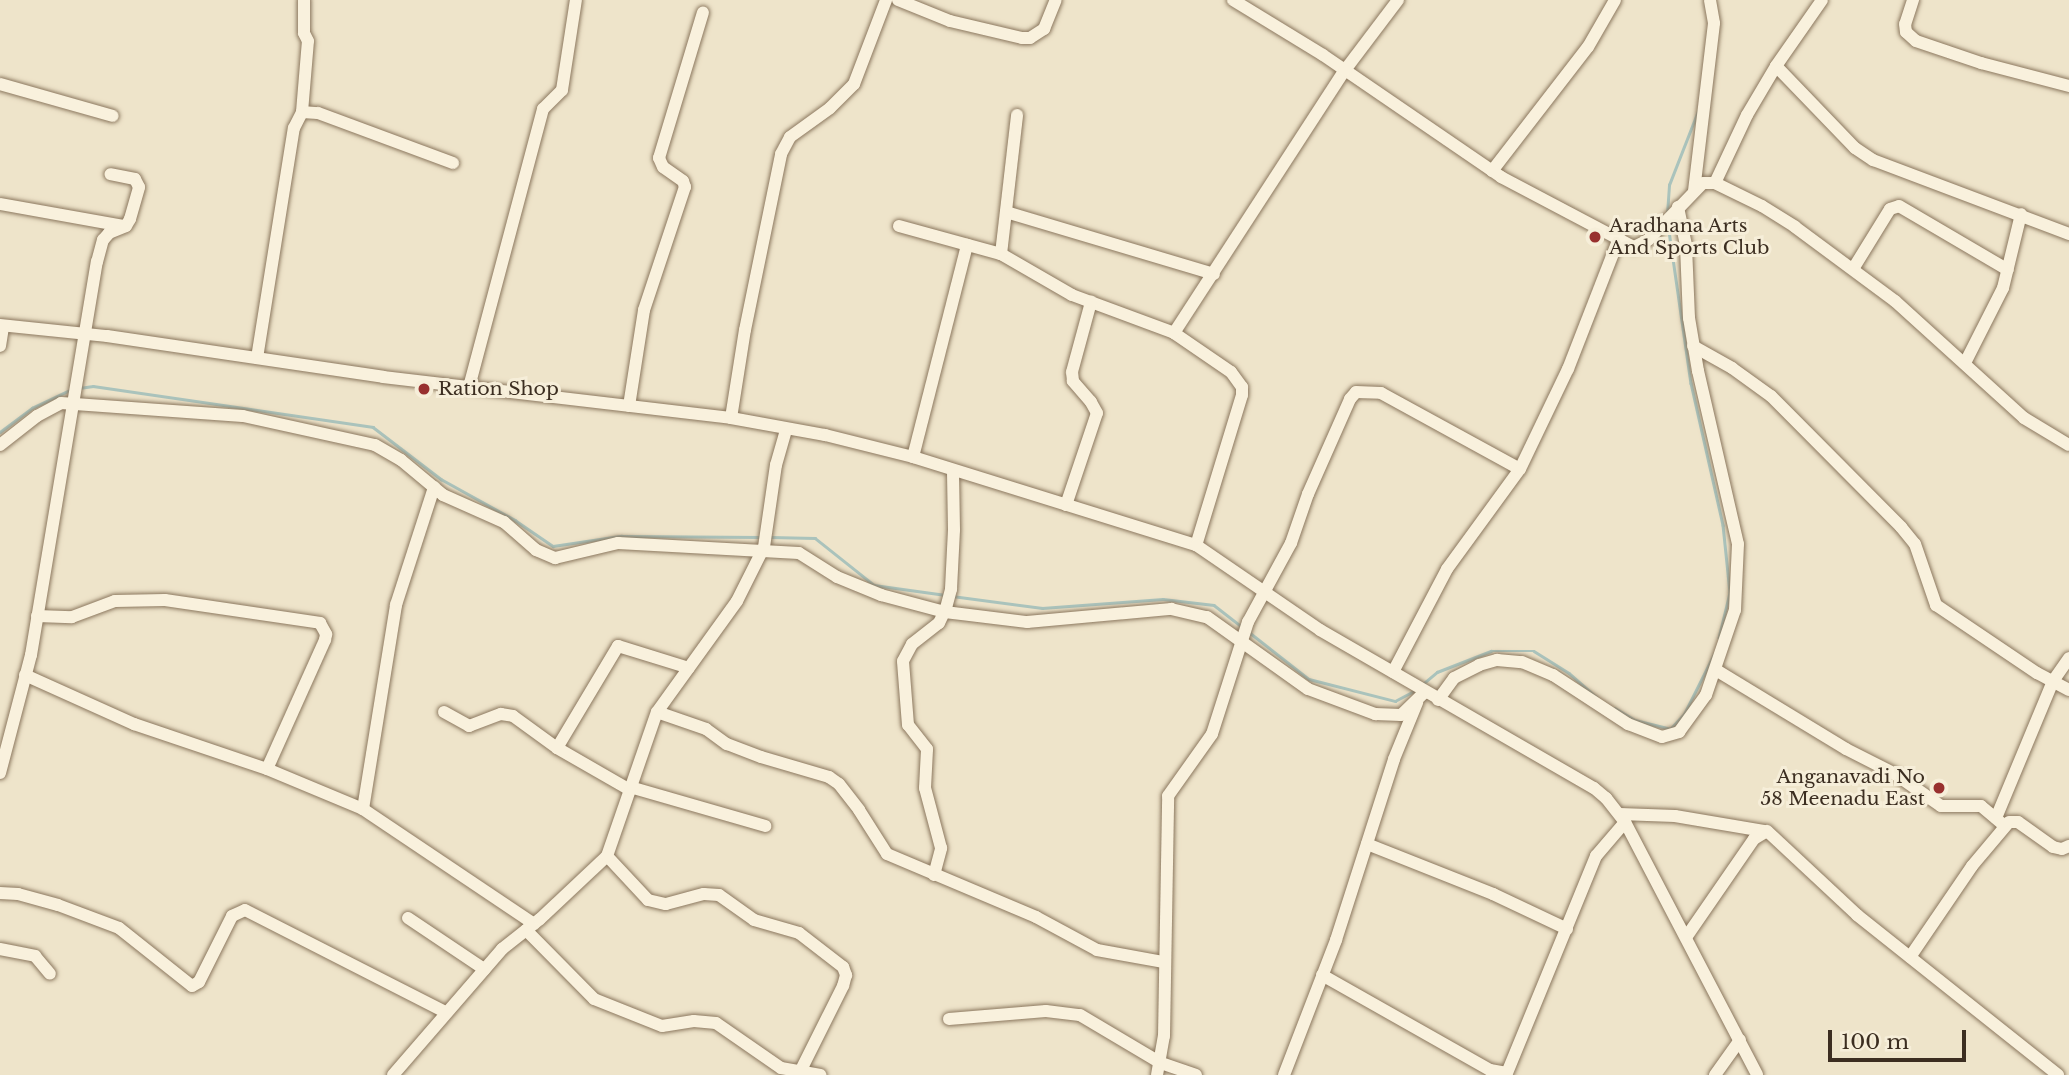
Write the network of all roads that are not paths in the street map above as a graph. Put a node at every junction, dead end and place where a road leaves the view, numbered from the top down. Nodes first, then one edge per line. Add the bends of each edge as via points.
1 (304, 0) edge
2 (576, 0) edge
3 (887, 0) edge
4 (898, 0) edge
5 (1056, 0) edge
6 (1233, 0) edge
7 (1398, 0) edge
8 (1615, 0) edge
9 (1710, 0) edge
10 (1822, 0) edge
11 (1913, 0) edge
12 (703, 12) dead end
13 (1776, 66) junction
14 (1345, 70) junction
15 (0, 84) edge
16 (2069, 86) edge
17 (302, 112) junction
18 (1017, 115) dead end
19 (113, 116) dead end
20 (453, 163) dead end
21 (1492, 171) junction
22 (110, 174) dead end
23 (1715, 183) junction
24 (1693, 191) junction
25 (0, 204) edge
26 (1677, 211) junction
27 (1006, 212) junction
28 (2021, 214) junction
29 (124, 226) junction
30 (899, 226) dead end
31 (2069, 234) edge
32 (1619, 238) junction
33 (967, 245) junction
34 (1001, 254) junction
35 (1853, 269) junction
36 (2008, 270) junction
37 (1214, 274) junction
38 (1091, 302) junction
39 (1, 326) edge
40 (1174, 333) junction
41 (83, 334) junction
42 (0, 346) edge
43 (1693, 346) junction
44 (257, 358) junction
45 (1965, 363) junction
46 (468, 387) junction
47 (72, 400) junction
48 (629, 406) junction
49 (731, 418) junction
50 (786, 429) junction
51 (0, 445) edge
52 (2069, 445) edge
53 (913, 457) junction
54 (1520, 469) junction
55 (953, 470) junction
56 (434, 487) junction
57 (1066, 505) junction
58 (1196, 545) junction
59 (763, 550) junction
60 (1264, 592) junction
61 (946, 610) junction
62 (37, 617) junction
63 (1242, 640) junction
64 (2069, 658) edge
65 (690, 668) junction
66 (1716, 670) junction
67 (1393, 672) junction
68 (25, 675) junction
69 (2053, 681) junction
70 (2069, 690) edge
71 (1420, 692) junction
72 (1438, 700) junction
73 (444, 712) dead end
74 (657, 712) junction
75 (556, 748) junction
76 (1, 764) edge
77 (267, 769) junction
78 (630, 789) junction
79 (363, 809) junction
80 (1623, 818) junction
81 (2001, 822) junction
82 (765, 826) dead end
83 (1764, 831) junction
84 (1367, 844) junction
85 (2069, 846) edge
86 (607, 856) junction
87 (934, 875) junction
88 (0, 893) edge
89 (408, 918) dead end
90 (530, 927) junction
91 (1567, 929) junction
92 (1687, 936) junction
93 (0, 949) edge
94 (1910, 957) junction
95 (1164, 962) junction
96 (484, 969) junction
97 (50, 974) dead end
98 (1322, 975) junction
99 (445, 1013) junction
100 (949, 1018) dead end
101 (1740, 1040) junction
102 (2069, 1067) edge
103 (1159, 1069) edge
104 (800, 1072) junction
105 (394, 1075) edge
106 (820, 1075) edge
107 (1196, 1075) edge
108 (1284, 1075) edge
109 (1715, 1075) edge
110 (1757, 1075) edge
111 (2060, 1075) edge

1 - 17 street via 308,41
2 - 46 street via 562,90 543,109
3 - 49 street via 854,84 790,137 781,154
4 - 5 street via 959,24 1030,38 1044,29
6 - 14 street
7 - 14 street
8 - 21 street via 1588,47
9 - 24 street via 1714,23
10 - 13 street
11 - 16 street via 1905,23 1906,32 1916,41
12 - 48 street via 659,158 685,187 644,310
13 - 23 street
13 - 28 street via 1855,148 1873,160
14 - 21 street
14 - 37 street
15 - 19 street
17 - 20 street via 318,113
17 - 44 street via 294,128
18 - 27 street
21 - 32 street
22 - 29 street via 138,182 130,219
23 - 24 street via 1703,183
23 - 35 street via 1773,213
24 - 26 street
25 - 29 street
26 - 32 street via 1635,247
26 - 43 street via 1686,246
27 - 34 street
27 - 37 street
28 - 31 street
28 - 36 street
29 - 41 street via 103,240
30 - 33 street
32 - 54 street via 1568,369
33 - 34 street
33 - 53 street
34 - 38 street
35 - 36 street via 1890,209 1899,206
35 - 45 street
36 - 45 street via 1995,310
37 - 40 street
38 - 40 street
38 - 57 street via 1072,372 1073,381 1097,413
39 - 41 street
39 - 42 street
40 - 58 street via 1231,372 1242,395
41 - 44 street
41 - 47 street
43 - 66 street via 1738,544 1735,610
43 - 69 street via 1771,396 1910,536 1936,605
44 - 46 street
45 - 52 street via 2024,418
46 - 48 street
47 - 51 street via 51,407
47 - 56 street via 243,416 344,437 389,452
47 - 62 street
48 - 49 street
49 - 50 street
50 - 53 street
50 - 59 street
53 - 55 street
54 - 60 street via 1381,393 1356,392
54 - 67 street via 1447,569
55 - 57 street
55 - 61 street via 951,589
56 - 59 street via 504,522 536,550 555,558 618,543
56 - 79 street via 396,606
57 - 58 street
58 - 60 street
59 - 61 street via 799,553 838,577 881,595
59 - 65 street via 737,601
60 - 63 street
60 - 67 street
61 - 63 street via 1027,621 1171,609 1207,617
61 - 87 street via 936,626 912,644 904,661 908,725 927,749 925,788 941,848
62 - 68 street
62 - 77 street via 72,617 115,601 165,600 320,624 325,640
63 - 71 street via 1308,689 1375,714 1401,715
63 - 95 street via 1212,734 1168,796
64 - 69 street
65 - 74 street
65 - 75 street via 618,646
66 - 72 street via 1706,695 1679,732 1668,737 1628,724 1553,675 1522,662 1497,660 1479,665 1454,678
66 - 81 street via 1895,774 1941,806 1975,804
67 - 71 street
68 - 76 street
68 - 77 street via 134,724
69 - 70 street
69 - 81 street
71 - 72 street
71 - 84 street
72 - 80 street via 1594,788
73 - 75 street via 469,726 507,714
74 - 78 street
74 - 87 street via 706,729 738,748 829,777 859,810 887,855
75 - 78 street
77 - 79 street
78 - 82 street
78 - 86 street
79 - 90 street
80 - 83 street via 1675,816
80 - 91 street via 1596,856
80 - 92 street
81 - 85 street via 2015,821 2053,847
81 - 94 street
83 - 92 street
83 - 94 street
84 - 91 street
84 - 98 street
86 - 90 street
86 - 104 street via 648,900 666,904 719,895 754,920 799,933 843,967 843,986
87 - 95 street via 1036,917 1097,950
88 - 99 street via 58,905 120,928 192,986 199,982 232,916 245,910
89 - 96 street
90 - 96 street
90 - 104 street via 594,999 662,1026 716,1023 772,1063
91 - 98 street via 1512,1065 1504,1074
92 - 101 street
93 - 97 street via 35,956
94 - 111 street
95 - 103 street
96 - 99 street
98 - 108 street
99 - 105 street
100 - 103 street via 1034,1012 1080,1016
101 - 109 street
101 - 110 street
102 - 111 street
103 - 107 street
104 - 106 street

